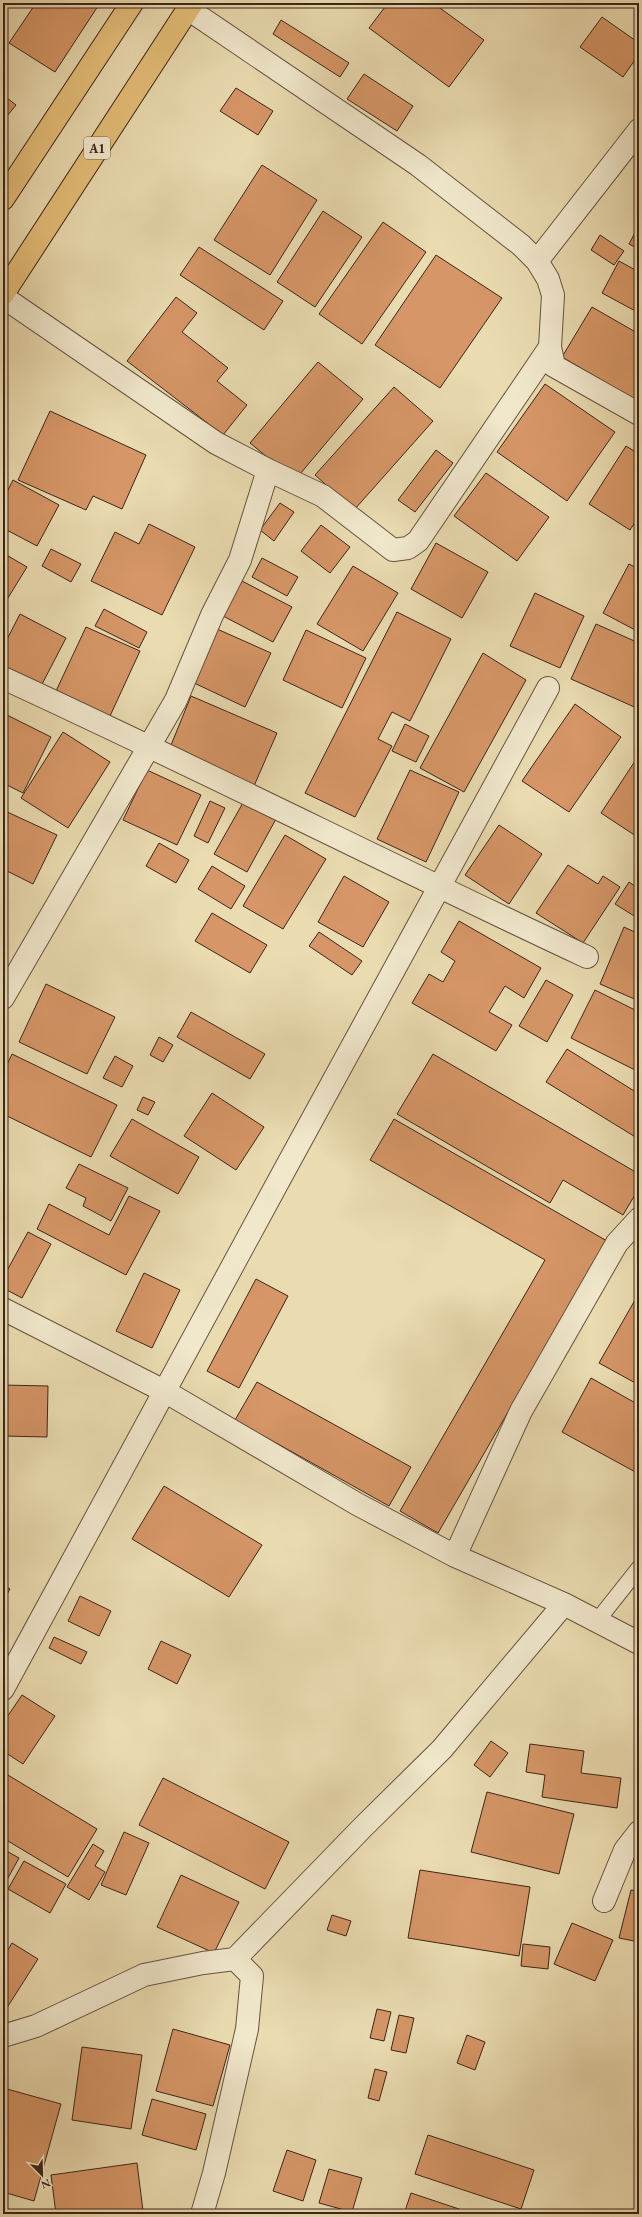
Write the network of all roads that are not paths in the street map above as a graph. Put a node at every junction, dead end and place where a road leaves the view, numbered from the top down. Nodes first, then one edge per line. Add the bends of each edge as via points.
1 (132, 3) edge
2 (190, 6) edge
3 (639, 130) edge
4 (6, 189) edge
5 (538, 261) junction
6 (3, 294) edge
7 (3, 297) edge
8 (550, 347) junction
9 (639, 414) edge
10 (268, 470) junction
11 (3, 678) edge
12 (548, 688) dead end
13 (150, 745) junction
14 (438, 887) junction
15 (588, 957) dead end
16 (3, 998) edge
17 (639, 1219) edge
18 (3, 1309) edge
19 (166, 1392) junction
20 (455, 1556) junction
21 (639, 1568) edge
22 (564, 1604) junction
23 (597, 1622) junction
24 (639, 1643) edge
25 (3, 1689) edge
26 (639, 1832) edge
27 (604, 1901) dead end
28 (235, 1959) junction
29 (3, 2036) edge
30 (202, 2214) edge

1 - 4 highway
2 - 5 street via 418,165
2 - 6 highway, A1
3 - 5 street
5 - 8 street via 553,295
7 - 10 street via 210,438
8 - 9 street via 554,366
8 - 10 street via 418,541 408,548 393,550 323,496
10 - 13 street via 240,560 212,614 176,700
11 - 13 street
12 - 14 street
13 - 14 street
13 - 16 street
14 - 15 street
14 - 19 street
17 - 20 street via 618,1243 521,1411
18 - 19 street
19 - 20 street via 357,1504
19 - 25 street
20 - 22 street
21 - 23 lane
22 - 23 street
22 - 28 street via 442,1749
23 - 24 street
26 - 27 street via 625,1850
28 - 29 street via 144,1975 36,2026
28 - 30 street via 252,1976 248,2029

